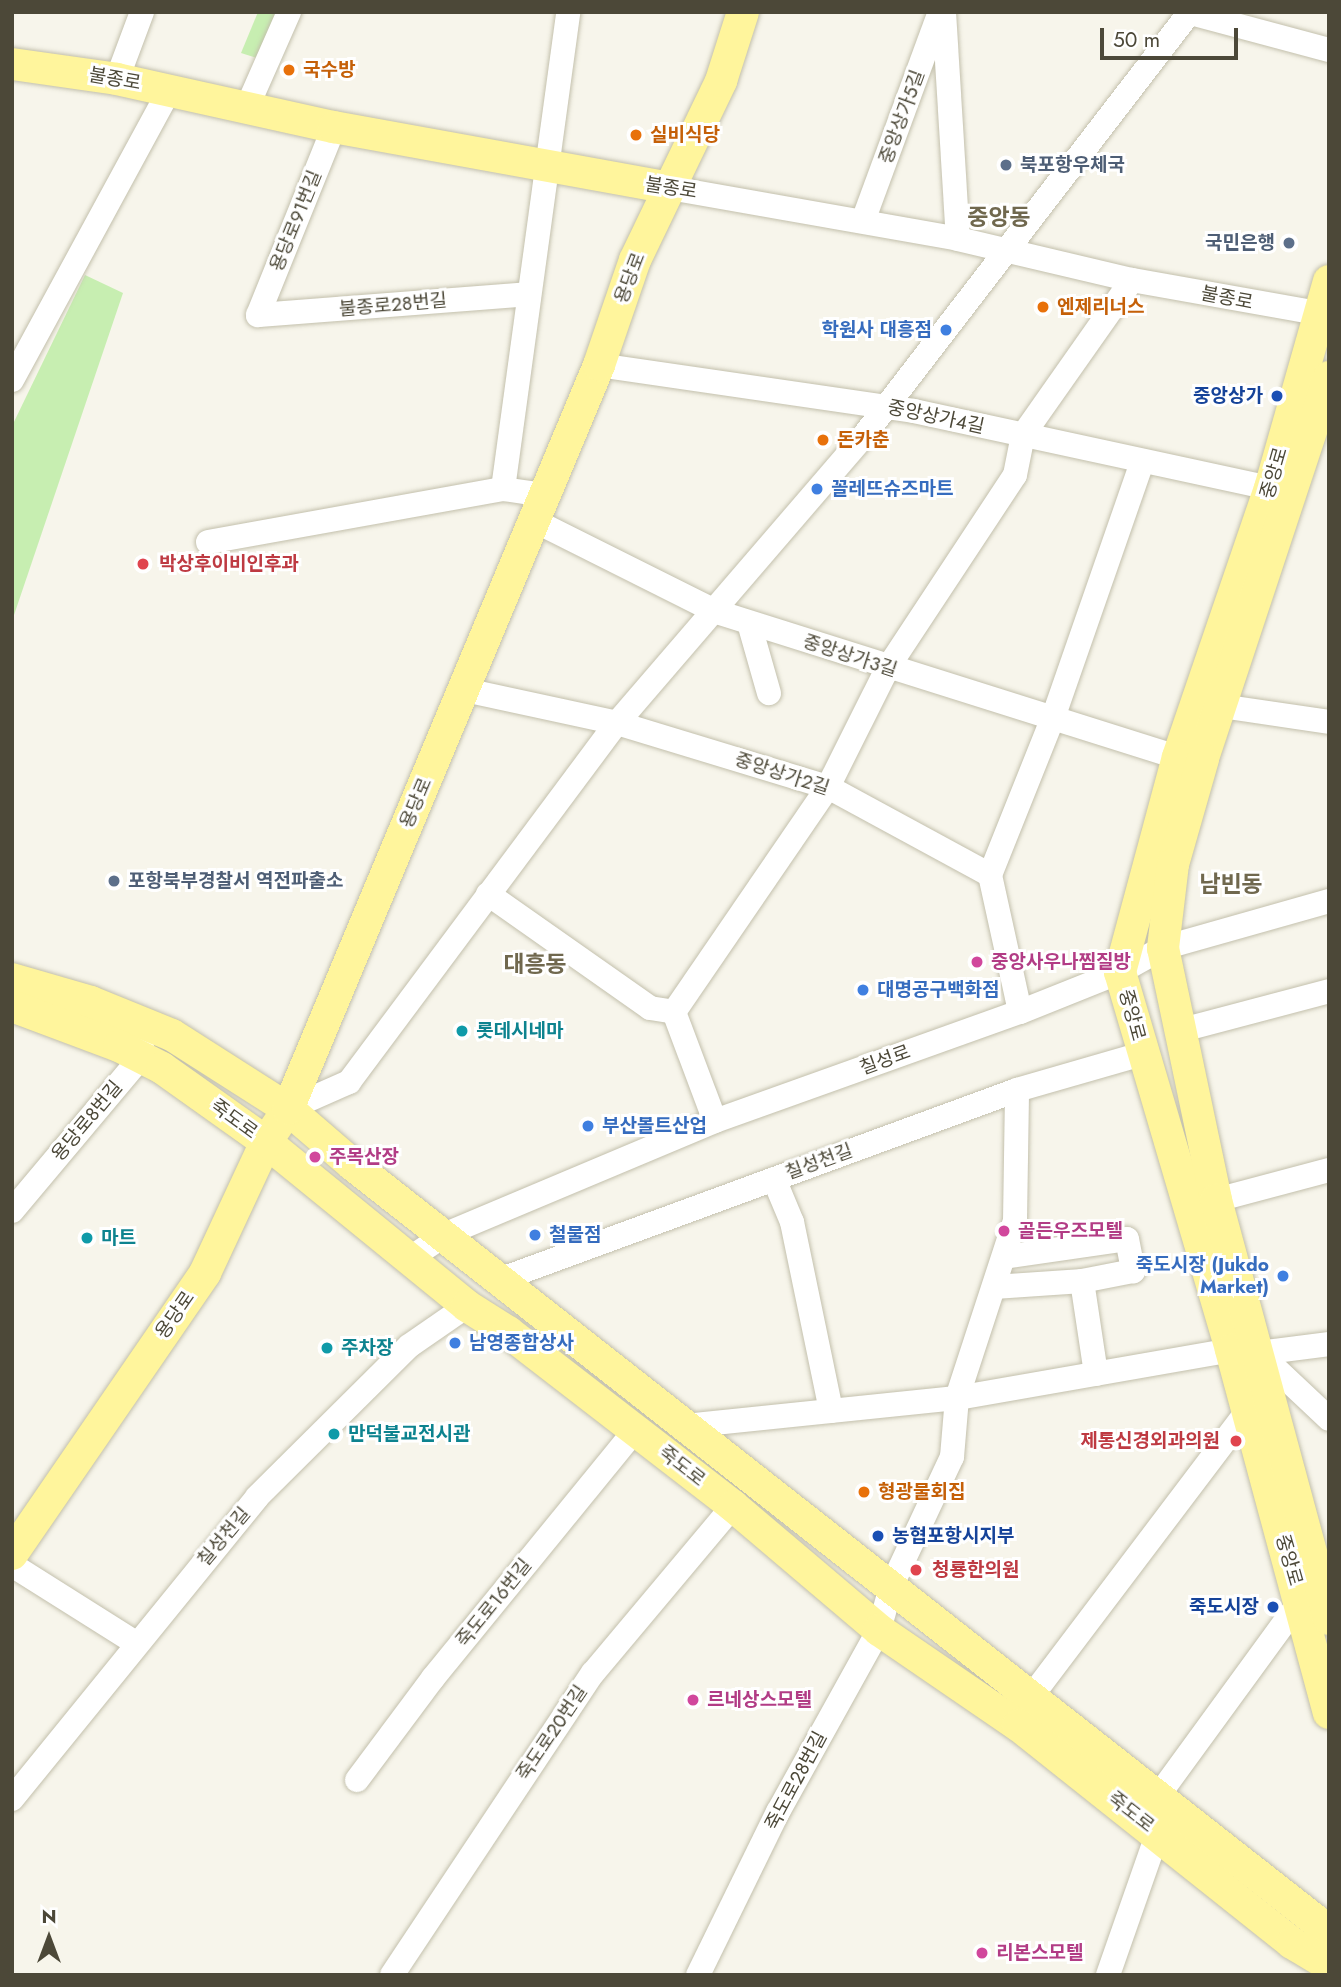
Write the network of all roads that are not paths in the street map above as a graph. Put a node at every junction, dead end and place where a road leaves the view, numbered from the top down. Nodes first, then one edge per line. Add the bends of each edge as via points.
1 (142, 12) edge
2 (289, 12) edge
3 (568, 12) edge
4 (743, 12) edge
5 (942, 12) edge
6 (1189, 12) edge
7 (1329, 50) edge
8 (12, 64) edge
9 (117, 79) junction
10 (170, 89) junction
11 (248, 105) junction
12 (334, 127) junction
13 (544, 167) junction
14 (670, 188) junction
15 (863, 221) junction
16 (958, 239) junction
17 (1004, 249) junction
18 (1132, 280) junction
19 (1329, 281) edge
20 (528, 294) junction
21 (258, 315) joint
22 (1323, 315) edge
23 (599, 365) junction
24 (1329, 377) edge
25 (12, 380) edge
26 (884, 405) junction
27 (1023, 435) junction
28 (1142, 463) junction
29 (1270, 488) junction
30 (503, 489) junction
31 (539, 508) junction
32 (208, 542) dead end
33 (717, 612) junction
34 (749, 623) junction
35 (887, 669) junction
36 (465, 690) junction
37 (769, 692) dead end
38 (1221, 706) junction
39 (1054, 715) junction
40 (1329, 722) edge
41 (617, 723) junction
42 (1178, 757) junction
43 (828, 787) junction
44 (990, 875) junction
45 (488, 894) junction
46 (1329, 901) edge
47 (1163, 948) junction
48 (1120, 972) junction
49 (12, 979) edge
50 (1329, 990) edge
51 (12, 1006) edge
52 (674, 1012) junction
53 (1020, 1012) junction
54 (142, 1023) junction
55 (1178, 1031) junction
56 (1142, 1054) junction
57 (141, 1057) junction
58 (1017, 1090) junction
59 (288, 1109) junction
60 (715, 1121) junction
61 (266, 1142) junction
62 (1329, 1170) edge
63 (774, 1179) junction
64 (1216, 1200) junction
65 (12, 1211) edge
66 (446, 1234) junction
67 (1004, 1256) junction
68 (412, 1257) junction
69 (499, 1280) junction
70 (1082, 1280) junction
71 (995, 1287) junction
72 (467, 1306) junction
73 (1329, 1344) edge
74 (1245, 1352) junction
75 (1096, 1374) junction
76 (957, 1398) junction
77 (831, 1411) junction
78 (1247, 1411) junction
79 (1329, 1419) edge
80 (685, 1426) junction
81 (635, 1430) junction
82 (733, 1506) junction
83 (12, 1554) edge
84 (12, 1565) edge
85 (891, 1587) junction
86 (1300, 1601) junction
87 (1329, 1619) edge
88 (879, 1630) junction
89 (136, 1643) junction
90 (1031, 1697) junction
91 (1329, 1713) edge
92 (357, 1780) dead end
93 (1158, 1796) junction
94 (12, 1799) edge
95 (1158, 1832) junction
96 (1329, 1931) edge
97 (1315, 1964) edge
98 (392, 1975) edge
99 (698, 1975) edge
100 (1108, 1975) edge

1 - 9 street
2 - 11 street
3 - 13 street
4 - 14 main road, 용당로 via 721,81
5 - 15 street, 중앙상가5길
5 - 16 street
6 - 7 street
6 - 17 street
8 - 9 main road, 불종로
9 - 10 main road, 불종로
10 - 11 main road, 불종로
10 - 25 street
11 - 12 main road, 불종로
12 - 13 main road, 불종로
12 - 21 street, 용당로91번길
13 - 14 main road, 불종로
13 - 20 street
14 - 15 street, 불종로
14 - 23 main road, 용당로 via 635,260
15 - 16 street, 불종로
16 - 17 street, 불종로
17 - 18 street, 불종로
17 - 26 street
18 - 22 street, 불종로
18 - 27 street
19 - 22 main road, 중앙로
20 - 21 street, 불종로28번길
20 - 30 street
22 - 29 main road, 중앙로
23 - 26 street, 중앙상가4길
23 - 31 main road, 용당로
24 - 38 main road, 중앙로
26 - 27 street, 중앙상가4길
26 - 33 street
27 - 28 street, 중앙상가4길
27 - 35 street via 1015,475
28 - 29 street, 중앙상가4길
28 - 39 street
29 - 42 main road, 중앙로
30 - 31 street, 중앙상가3길
30 - 32 street, 중앙상가3길
31 - 33 street, 중앙상가3길
31 - 36 main road, 용당로
33 - 34 street, 중앙상가3길
33 - 41 street
34 - 35 street, 중앙상가3길
34 - 37 street
35 - 39 street, 중앙상가3길
35 - 43 street
36 - 41 street, 중앙상가2길
36 - 59 main road, 용당로
38 - 40 street
38 - 47 main road, 중앙로 via 1173,863
39 - 42 street, 중앙상가3길
39 - 44 street
41 - 43 street, 중앙상가2길
41 - 45 street
42 - 48 main road, 중앙로
43 - 44 street, 중앙상가2길
43 - 52 street
44 - 53 street
45 - 52 street via 650,1008
45 - 59 street via 349,1082
46 - 47 street, 칠성로
47 - 48 street, 칠성로
47 - 55 main road, 중앙로
48 - 53 street, 칠성로
48 - 56 main road, 중앙로
49 - 54 main road, 죽도로
50 - 55 street
51 - 57 main road, 죽도로
52 - 60 street
53 - 60 street, 칠성로
54 - 57 street
54 - 59 main road, 죽도로 via 172,1035
55 - 64 main road, 중앙로
56 - 58 street, 칠성천길
56 - 74 main road, 중앙로
57 - 61 main road, 죽도로
57 - 65 street, 용당로8번길
58 - 63 street, 칠성천길
58 - 67 street, 죽도로28번길 via 1014,1221
59 - 61 main road, 용당로
59 - 66 main road, 죽도로 via 353,1165
60 - 66 street, 칠성로
61 - 68 main road, 죽도로
61 - 83 main road, 용당로 via 205,1273
62 - 64 street
63 - 69 street, 칠성천길
63 - 77 street via 792,1222
64 - 74 main road, 중앙로
66 - 68 street, 칠성로
66 - 69 main road, 죽도로
67 - 70 street via 1127,1239 1133,1271
67 - 71 street, 죽도로28번길
68 - 72 main road, 죽도로
69 - 80 main road, 죽도로
70 - 71 street
70 - 75 street
71 - 76 street, 죽도로28번길
72 - 81 main road, 죽도로
72 - 89 street, 칠성천길 via 409,1346 257,1497
73 - 74 street
74 - 75 street
74 - 78 main road, 중앙로
74 - 79 street
74 - 87 main road, 중앙로
75 - 76 street
76 - 77 street
76 - 85 street, 죽도로28번길 via 952,1457
77 - 80 street
78 - 86 main road, 중앙로
78 - 90 street
80 - 85 main road, 죽도로
81 - 82 main road, 죽도로
81 - 92 street, 죽도로16번길 via 433,1678
82 - 88 main road, 죽도로
82 - 98 street, 죽도로20번길 via 593,1673
84 - 89 street
85 - 88 street, 죽도로28번길
85 - 90 main road, 죽도로
86 - 91 main road, 중앙로
86 - 93 street
88 - 95 main road, 죽도로 via 1018,1724
88 - 99 street, 죽도로28번길 via 778,1812
89 - 94 street, 칠성천길
90 - 93 main road, 죽도로
93 - 96 main road, 죽도로
95 - 97 main road, 죽도로
95 - 100 street

